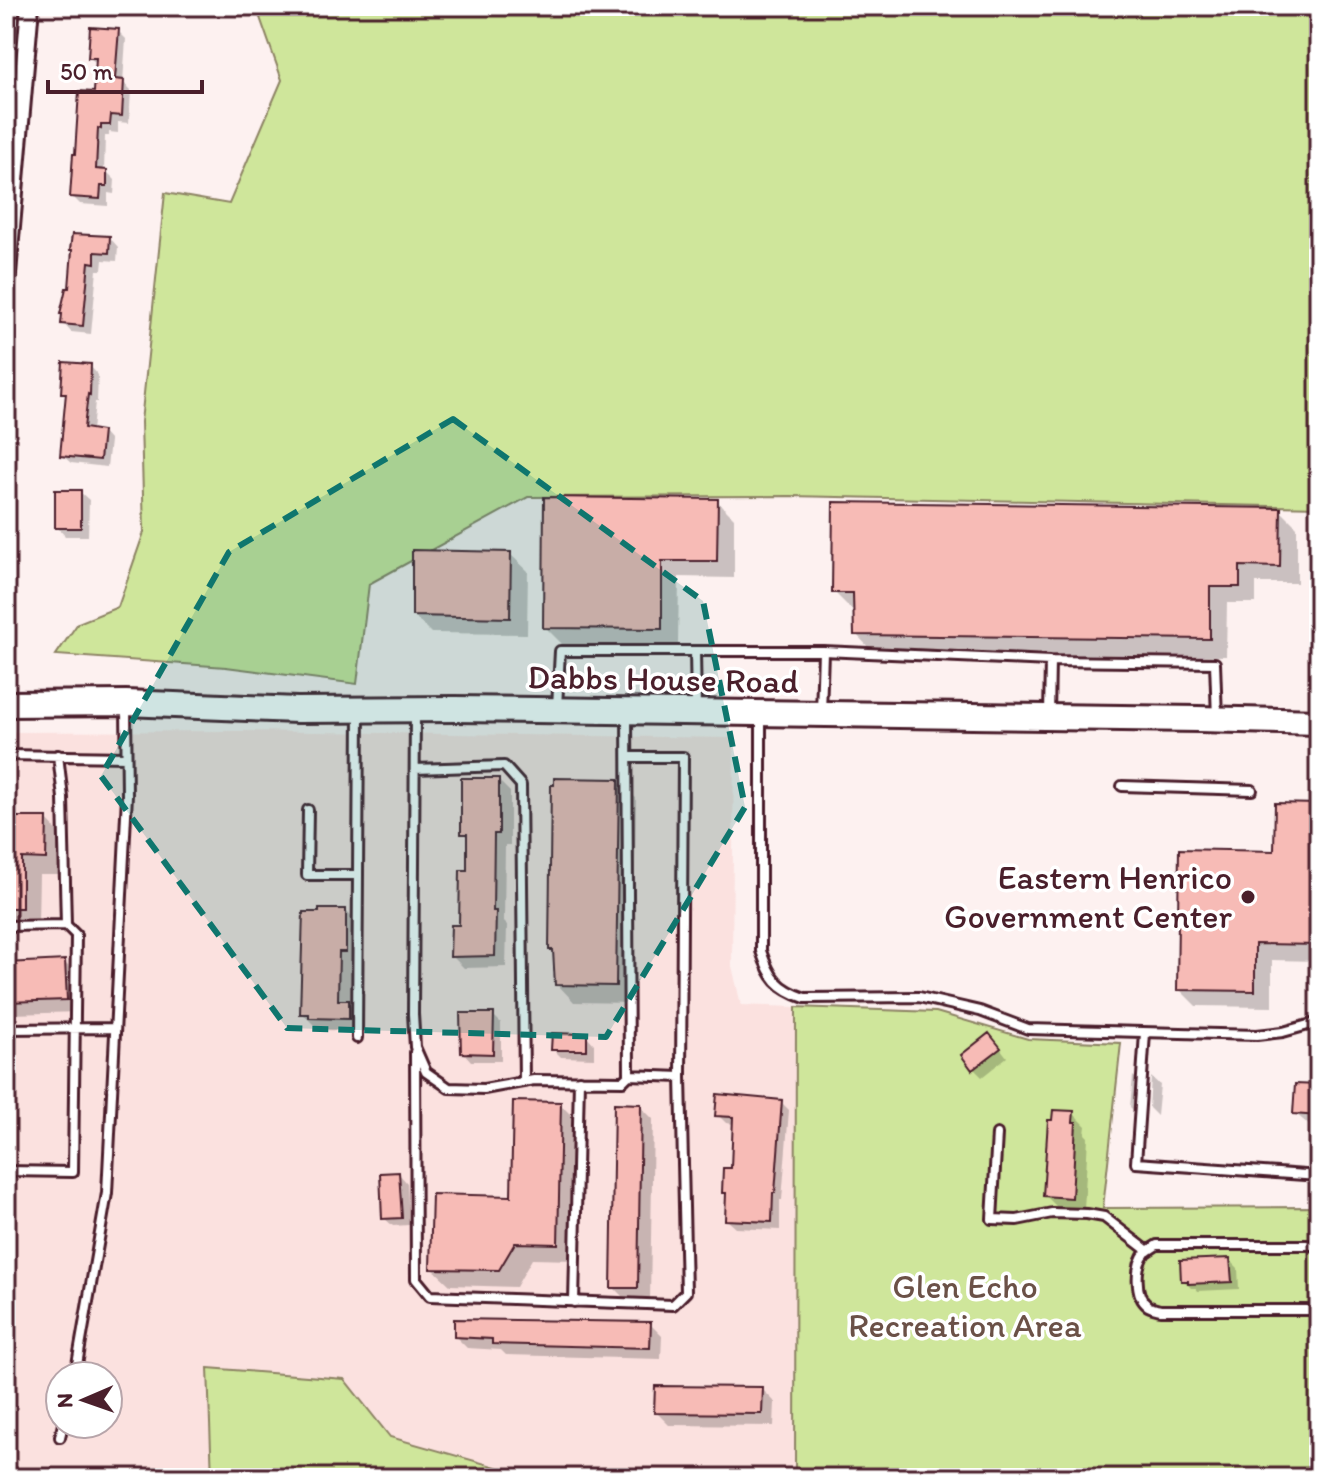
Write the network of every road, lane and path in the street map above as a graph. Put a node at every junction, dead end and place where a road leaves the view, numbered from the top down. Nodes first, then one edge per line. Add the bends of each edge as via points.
1 (30, 6) edge
2 (12, 146) edge
3 (6, 285) edge
4 (695, 651) junction
5 (823, 651) junction
6 (1050, 661) junction
7 (126, 703) junction
8 (6, 704) edge
9 (359, 710) junction
10 (415, 710) junction
11 (557, 711) junction
12 (627, 712) junction
13 (696, 713) junction
14 (761, 714) junction
15 (821, 715) junction
16 (1049, 717) junction
17 (1217, 719) junction
18 (1319, 722) edge
19 (6, 755) edge
20 (58, 755) junction
21 (126, 757) junction
22 (628, 757) junction
23 (415, 769) junction
24 (1122, 786) dead end
25 (1252, 790) dead end
26 (308, 810) dead end
27 (358, 875) junction
28 (66, 925) junction
29 (6, 926) edge
30 (1319, 1022) edge
31 (115, 1028) junction
32 (6, 1029) edge
33 (76, 1029) junction
34 (1145, 1033) junction
35 (357, 1038) dead end
36 (415, 1047) junction
37 (629, 1075) junction
38 (681, 1077) junction
39 (579, 1080) junction
40 (524, 1082) junction
41 (997, 1134) dead end
42 (6, 1171) edge
43 (1319, 1176) edge
44 (1319, 1245) edge
45 (1148, 1251) junction
46 (574, 1302) junction
47 (1319, 1310) edge
48 (78, 1360) edge

1 - 2 street
2 - 3 street
4 - 5 lane
4 - 11 lane via 560,651
4 - 13 lane
5 - 6 lane
5 - 15 lane
6 - 16 lane
6 - 17 lane via 1215,663
7 - 8 street, Dabbs House Road
7 - 9 street, Dabbs House Road
7 - 21 lane
9 - 10 street, Dabbs House Road
9 - 27 lane
10 - 11 street, Dabbs House Road
10 - 23 lane
11 - 12 street, Dabbs House Road
12 - 13 street, Dabbs House Road
12 - 22 lane
13 - 14 street, Dabbs House Road
14 - 15 street, Dabbs House Road
14 - 34 lane via 761,951 768,971 789,993 805,998 919,997 1028,1029
15 - 16 street, Dabbs House Road
16 - 17 street, Dabbs House Road
17 - 18 street, Dabbs House Road
19 - 20 lane
20 - 21 lane
20 - 28 lane
21 - 31 lane
22 - 37 lane
22 - 38 lane via 683,757
23 - 36 lane
23 - 40 lane via 504,766 521,785
24 - 25 lane
26 - 27 lane via 307,875
27 - 35 lane
28 - 29 lane
28 - 33 lane via 76,935
30 - 34 lane via 1257,1035
31 - 33 lane
31 - 48 lane via 107,1193
32 - 33 lane
33 - 42 lane via 73,1172
34 - 43 lane via 1136,1163
36 - 40 lane via 426,1072 449,1088
36 - 46 lane via 416,1279 430,1296
37 - 38 lane
37 - 39 lane via 623,1081
38 - 46 lane via 686,1292 673,1305
39 - 40 lane
39 - 46 lane
41 - 45 lane via 992,1219 1066,1212 1104,1217
44 - 45 lane via 1157,1245
45 - 47 lane via 1140,1261 1138,1279 1148,1307

